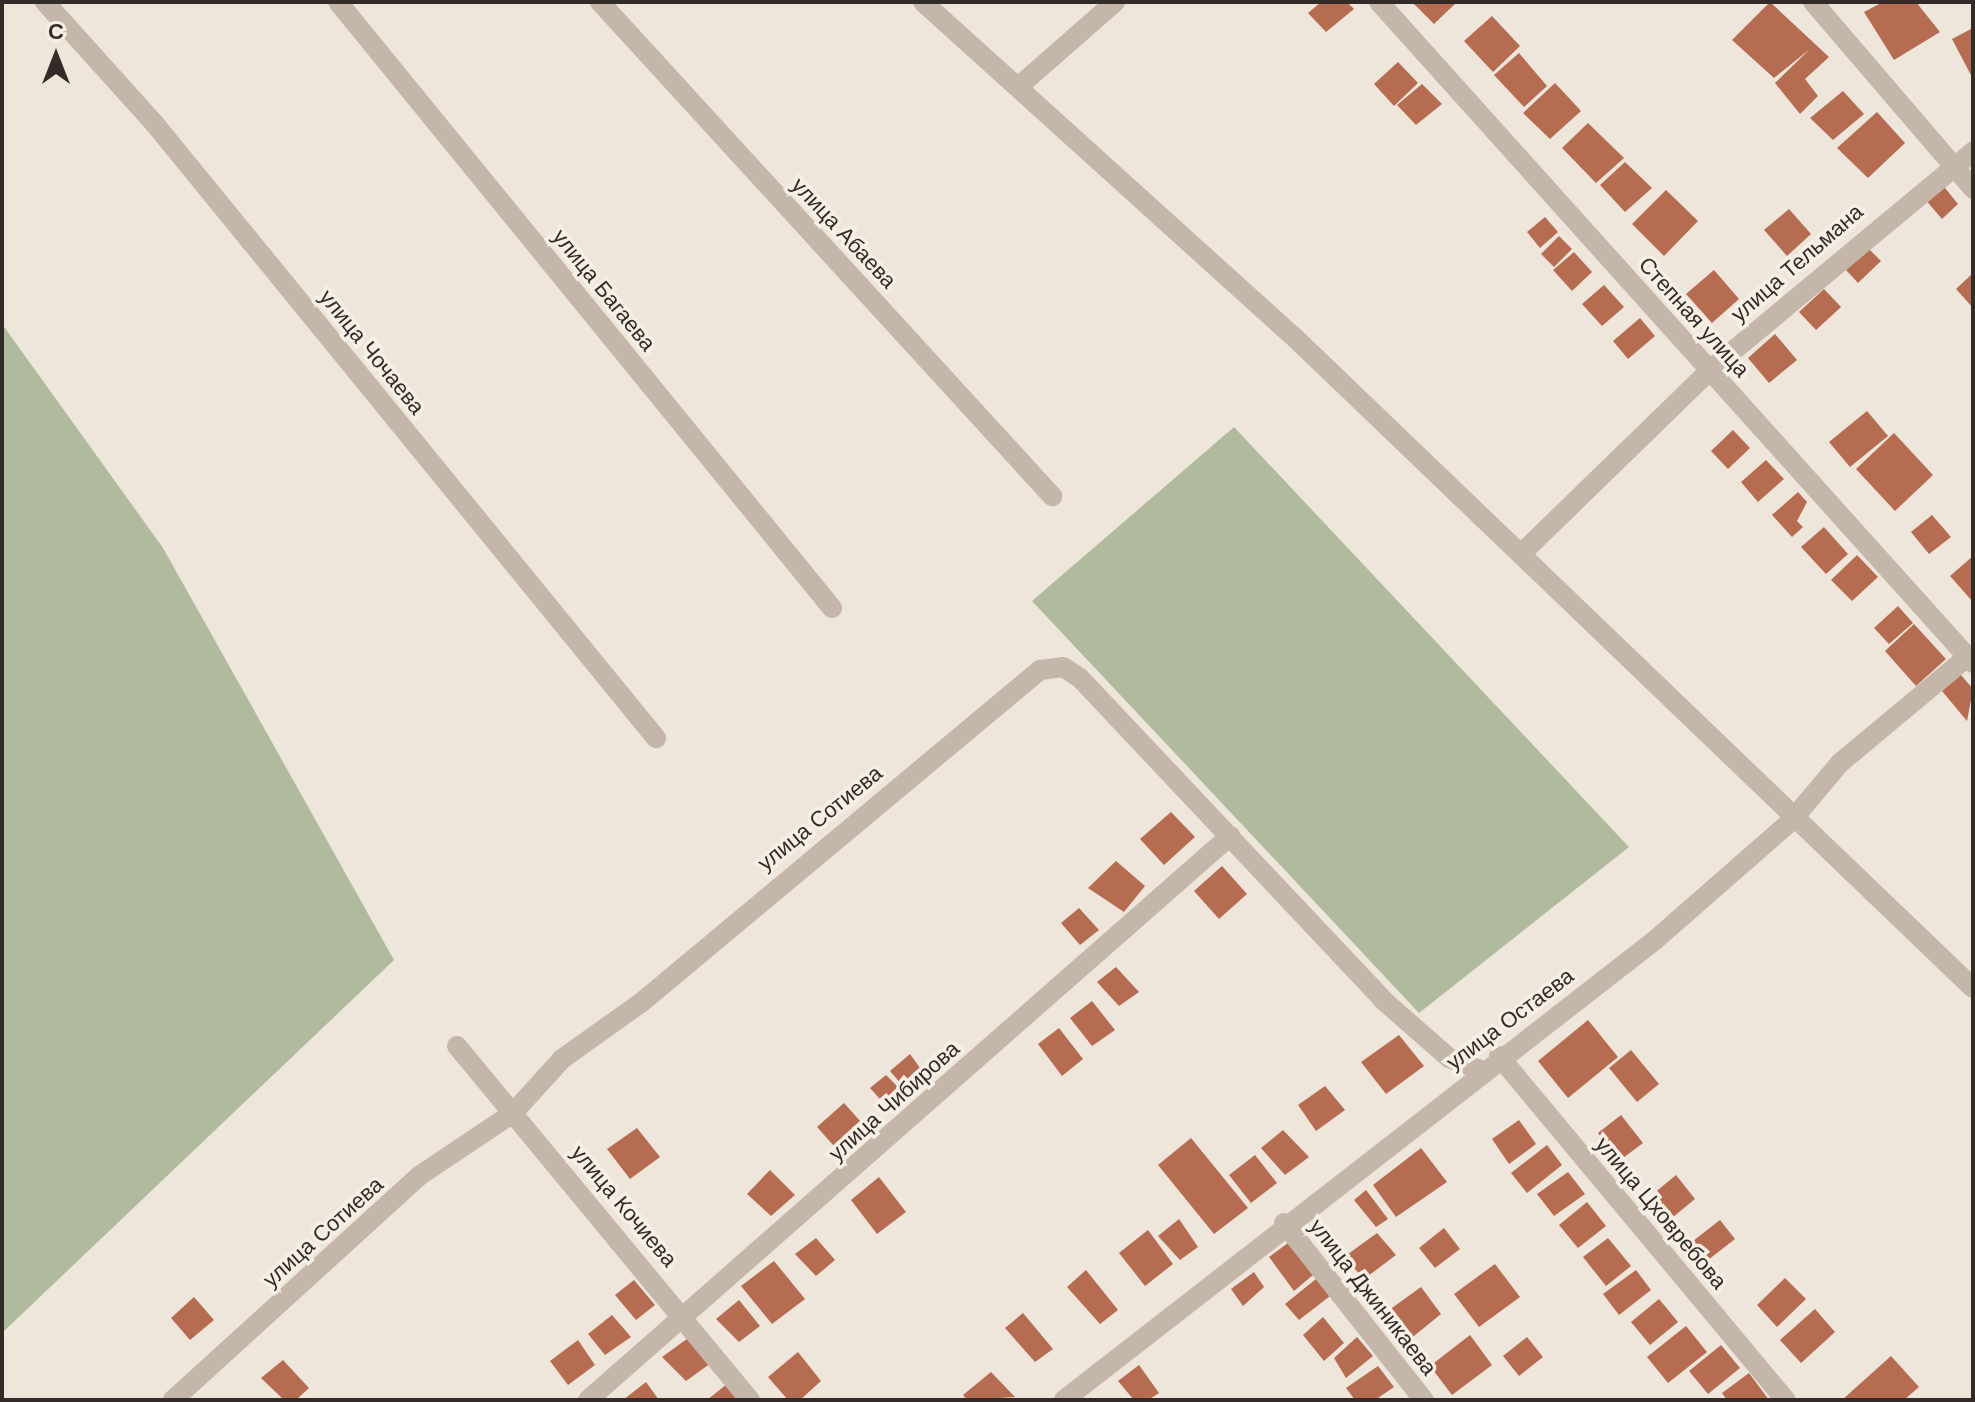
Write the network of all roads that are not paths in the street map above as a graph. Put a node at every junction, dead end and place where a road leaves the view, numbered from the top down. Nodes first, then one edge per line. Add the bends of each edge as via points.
1 (45, 2) edge
2 (338, 2) edge
3 (600, 2) edge
4 (923, 2) edge
5 (1115, 2) edge
6 (1379, 2) edge
7 (1813, 2) edge
8 (1018, 87) junction
9 (1973, 152) edge
10 (1950, 164) junction
11 (1973, 189) edge
12 (1710, 370) junction
13 (1052, 496) dead end
14 (1522, 553) junction
15 (832, 608) dead end
16 (1970, 660) edge
17 (656, 738) dead end
18 (1792, 820) junction
19 (1230, 836) junction
20 (1972, 988) edge
21 (457, 1046) dead end
22 (1499, 1056) junction
23 (1481, 1070) junction
24 (513, 1113) junction
25 (1284, 1223) junction
26 (687, 1317) junction
27 (1087, 1393) edge
28 (173, 1400) edge
29 (588, 1400) edge
30 (750, 1400) edge
31 (1064, 1400) edge
32 (1424, 1400) edge
33 (1786, 1400) edge

1 - 17 street, улица Чочаева via 165,135
2 - 15 street, улица Багаева
3 - 13 street, улица Абаева
4 - 8 street
5 - 8 street
6 - 12 street, Степная улица
7 - 10 street
8 - 14 street
9 - 10 street, улица Тельмана
10 - 11 street
10 - 12 street, улица Тельмана
12 - 14 street, улица Тельмана
12 - 16 street, Степная улица
14 - 18 street
16 - 18 street, улица Остаева via 1840,763
18 - 20 street
18 - 22 street, улица Остаева via 1654,941
19 - 23 street, улица Сотиева via 1420,1035
19 - 24 street, улица Сотиева via 1080,678 1063,667 1040,670 642,1002 562,1059
19 - 26 street, улица Чибирова
21 - 24 street, улица Кочиева
22 - 23 street, улица Остаева
22 - 33 street, улица Цховребова
23 - 25 street, улица Остаева
24 - 26 street, улица Кочиева
24 - 28 street, улица Сотиева via 419,1176
25 - 27 street, улица Остаева
25 - 32 street, улица Джиникаева
26 - 29 street, улица Чибирова
26 - 30 street, улица Кочиева
27 - 31 street, улица Остаева

